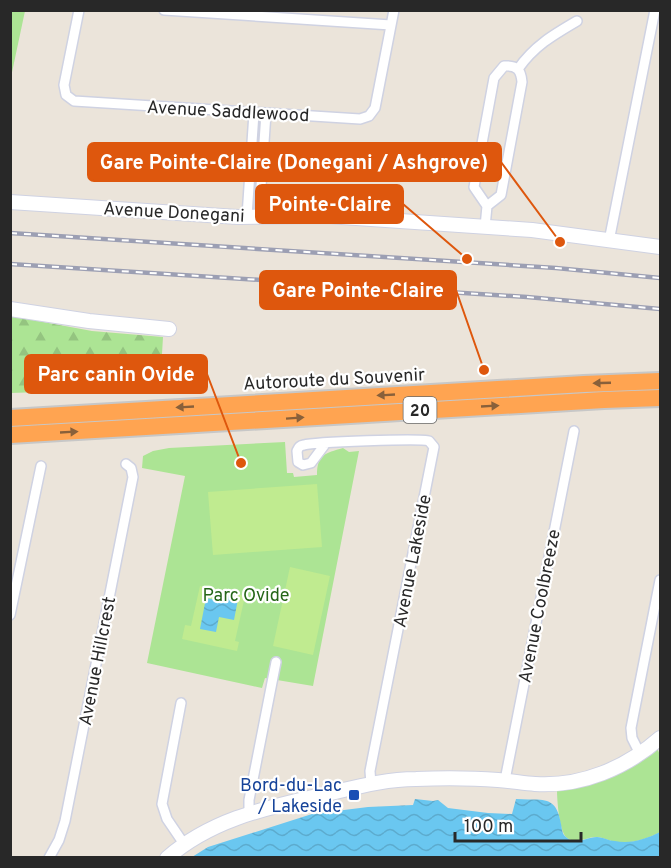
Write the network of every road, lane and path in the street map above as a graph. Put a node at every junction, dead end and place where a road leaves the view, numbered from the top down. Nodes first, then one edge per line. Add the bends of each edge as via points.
1 (79, 10) edge
2 (164, 10) edge
3 (394, 10) edge
4 (656, 10) edge
5 (577, 21) dead end
6 (391, 25) junction
7 (518, 69) junction
8 (254, 112) junction
9 (266, 113) junction
10 (10, 202) edge
11 (487, 206) junction
12 (253, 216) junction
13 (485, 227) junction
14 (609, 241) junction
15 (660, 247) edge
16 (10, 309) edge
17 (169, 329) dead end
18 (660, 381) edge
19 (660, 398) edge
20 (10, 418) edge
21 (574, 431) dead end
22 (10, 435) edge
23 (326, 443) dead end
24 (126, 464) dead end
25 (41, 466) dead end
26 (660, 580) edge
27 (10, 615) edge
28 (276, 662) dead end
29 (181, 703) dead end
30 (660, 738) edge
31 (640, 754) junction
32 (505, 780) junction
33 (371, 784) junction
34 (249, 813) junction
35 (184, 844) junction
36 (49, 858) edge
37 (167, 858) edge

1 - 8 street, Avenue Saddlewood via 64,85 66,95 74,101
2 - 6 street
3 - 6 street, Avenue Saddlewood
4 - 14 street
5 - 7 street via 544,40
6 - 9 street, Avenue Saddlewood via 375,108 369,116 360,119
7 - 11 street via 522,82 501,195
7 - 11 street via 504,66 494,78 474,187
8 - 9 street, Avenue Saddlewood
8 - 12 street
9 - 12 street
10 - 12 street, Avenue Donegani
11 - 13 street
12 - 13 street, Avenue Donegani via 327,216
13 - 14 street, Avenue Donegani
14 - 15 street, Avenue Donegani
16 - 17 street
18 -> 20 highway, Autoroute du Souvenir / 20
22 -> 19 highway, Autoroute du Souvenir / 20
21 - 32 street, Avenue Coolbreeze
23 - 33 street, Avenue Lakeside via 420,439 434,447 370,771
24 - 36 street, Avenue Hillcrest via 133,477 66,813
25 - 27 street
26 - 31 street via 630,733
28 - 34 street
29 - 35 street via 162,804
30 - 31 street
31 - 32 street via 590,777 542,784
32 - 33 street via 412,779
33 - 34 street
34 - 35 street via 214,826
35 - 37 street

